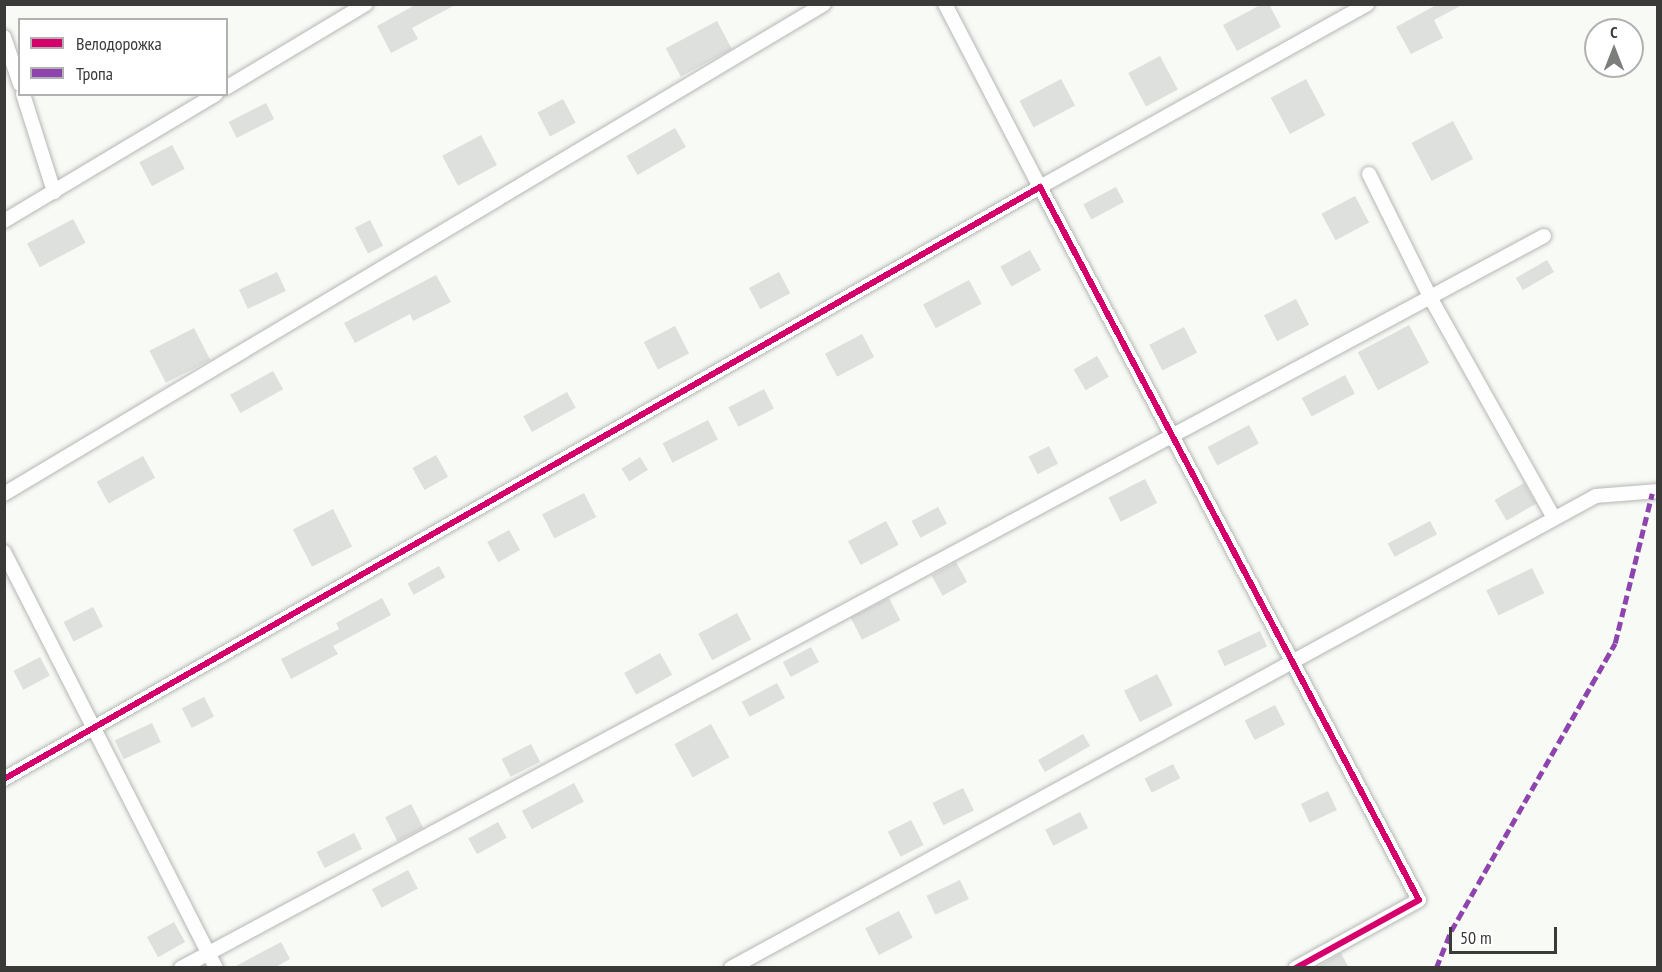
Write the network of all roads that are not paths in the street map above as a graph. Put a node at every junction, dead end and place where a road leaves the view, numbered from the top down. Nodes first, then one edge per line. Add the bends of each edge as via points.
1 (366, 4) edge
2 (824, 4) edge
3 (945, 4) edge
4 (1367, 4) edge
5 (4, 37) edge
6 (18, 78) edge
7 (228, 87) edge
8 (24, 96) edge
9 (213, 96) edge
10 (1369, 174) dead end
11 (1040, 187) junction
12 (54, 192) junction
13 (4, 221) edge
14 (1544, 236) dead end
15 (1430, 297) junction
16 (1171, 437) junction
17 (1658, 490) edge
18 (4, 494) edge
19 (1554, 518) junction
20 (4, 552) edge
21 (1291, 660) junction
22 (94, 729) junction
23 (4, 779) edge
24 (209, 952) junction
25 (181, 968) edge
26 (216, 968) edge
27 (731, 968) edge
28 (1296, 968) edge

1 - 7 street
2 - 18 street
3 - 11 street
4 - 11 street
5 - 6 street
8 - 12 street
9 - 12 street
10 - 15 street
11 - 16 street
11 - 22 street
12 - 13 street
14 - 15 street
15 - 16 street
15 - 19 street
16 - 21 street
16 - 24 street
17 - 19 street via 1596,496
19 - 21 street
20 - 22 street
21 - 27 street
21 - 28 street via 1419,900
22 - 23 street
22 - 24 street
24 - 25 street
24 - 26 street

